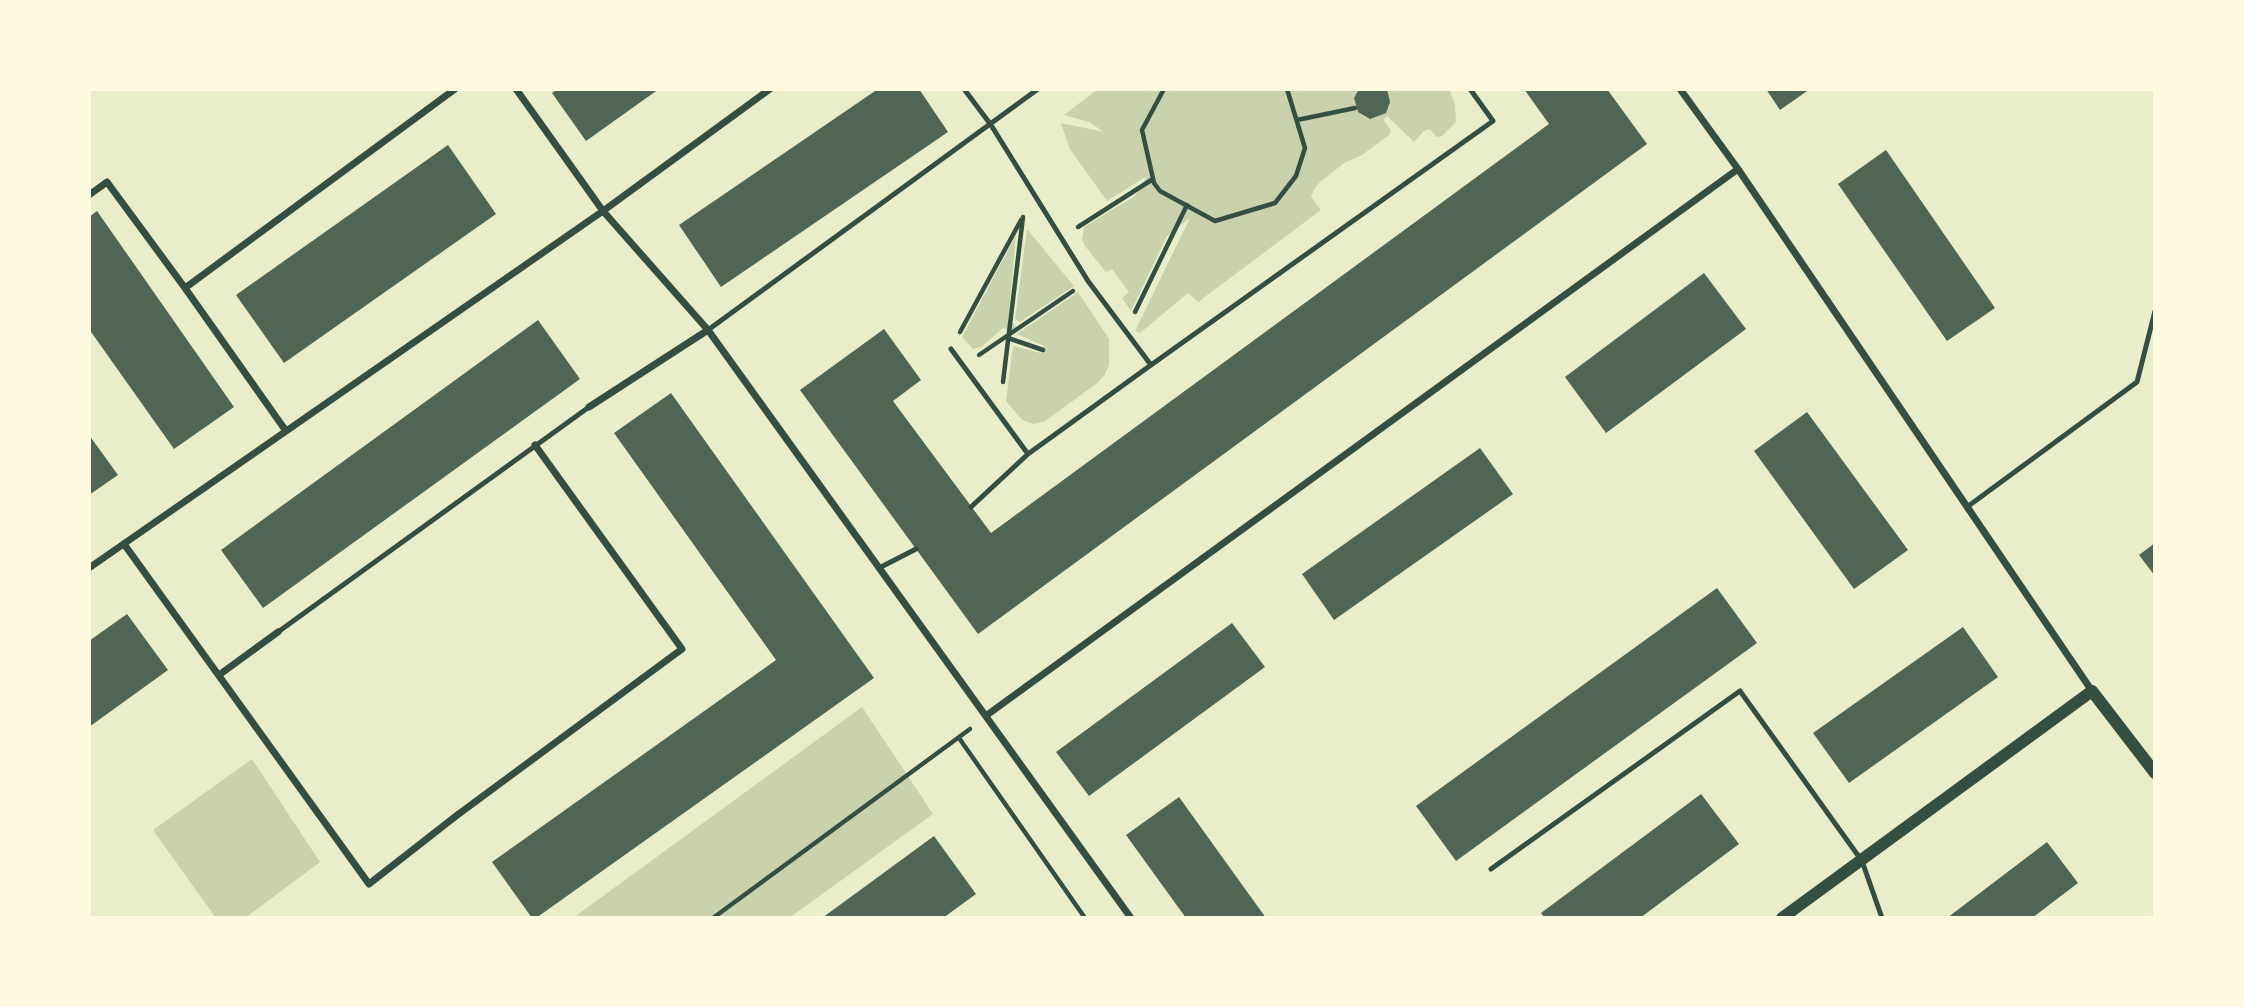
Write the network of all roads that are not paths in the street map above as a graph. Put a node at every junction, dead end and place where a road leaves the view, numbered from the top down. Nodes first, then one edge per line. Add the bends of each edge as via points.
1 (455, 89) edge
2 (516, 89) edge
3 (770, 89) edge
4 (964, 89) edge
5 (1038, 89) edge
6 (1470, 89) edge
7 (1680, 89) edge
8 (990, 125) junction
9 (1738, 169) junction
10 (89, 195) edge
11 (603, 211) junction
12 (185, 288) junction
13 (2155, 311) edge
14 (708, 330) junction
15 (951, 349) road end
16 (1151, 365) junction
17 (589, 407) joint
18 (286, 431) junction
19 (535, 445) junction
20 (1028, 454) junction
21 (971, 507) dead end
22 (1967, 507) junction
23 (124, 544) junction
24 (916, 549) dead end
25 (89, 568) edge
26 (881, 568) junction
27 (278, 632) joint
28 (219, 675) junction
29 (2092, 691) junction
30 (987, 715) junction
31 (2155, 773) edge
32 (1862, 861) junction
33 (1490, 869) dead end
34 (1131, 918) edge
35 (1782, 918) edge
36 (1882, 918) edge

1 - 12 street
2 - 11 street
3 - 11 street
4 - 8 lane
5 - 8 lane
6 - 16 lane via 1493,121
7 - 9 street
8 - 14 lane
8 - 16 lane via 1088,281
9 - 22 street
9 - 30 street
10 - 12 street via 107,182
11 - 14 street
11 - 18 street
12 - 18 street
13 - 22 lane via 2137,382
14 - 17 street
14 - 26 street
15 - 20 lane
16 - 20 lane
17 - 19 lane
18 - 23 street
19 - 27 lane
19 - 28 street via 682,649 369,884
20 - 21 lane
22 - 29 street
23 - 25 street
23 - 28 street
24 - 26 lane
26 - 30 street
27 - 28 street
29 - 31 street
29 - 32 street
30 - 34 street
32 - 33 lane via 1740,691
32 - 35 street
32 - 36 lane

